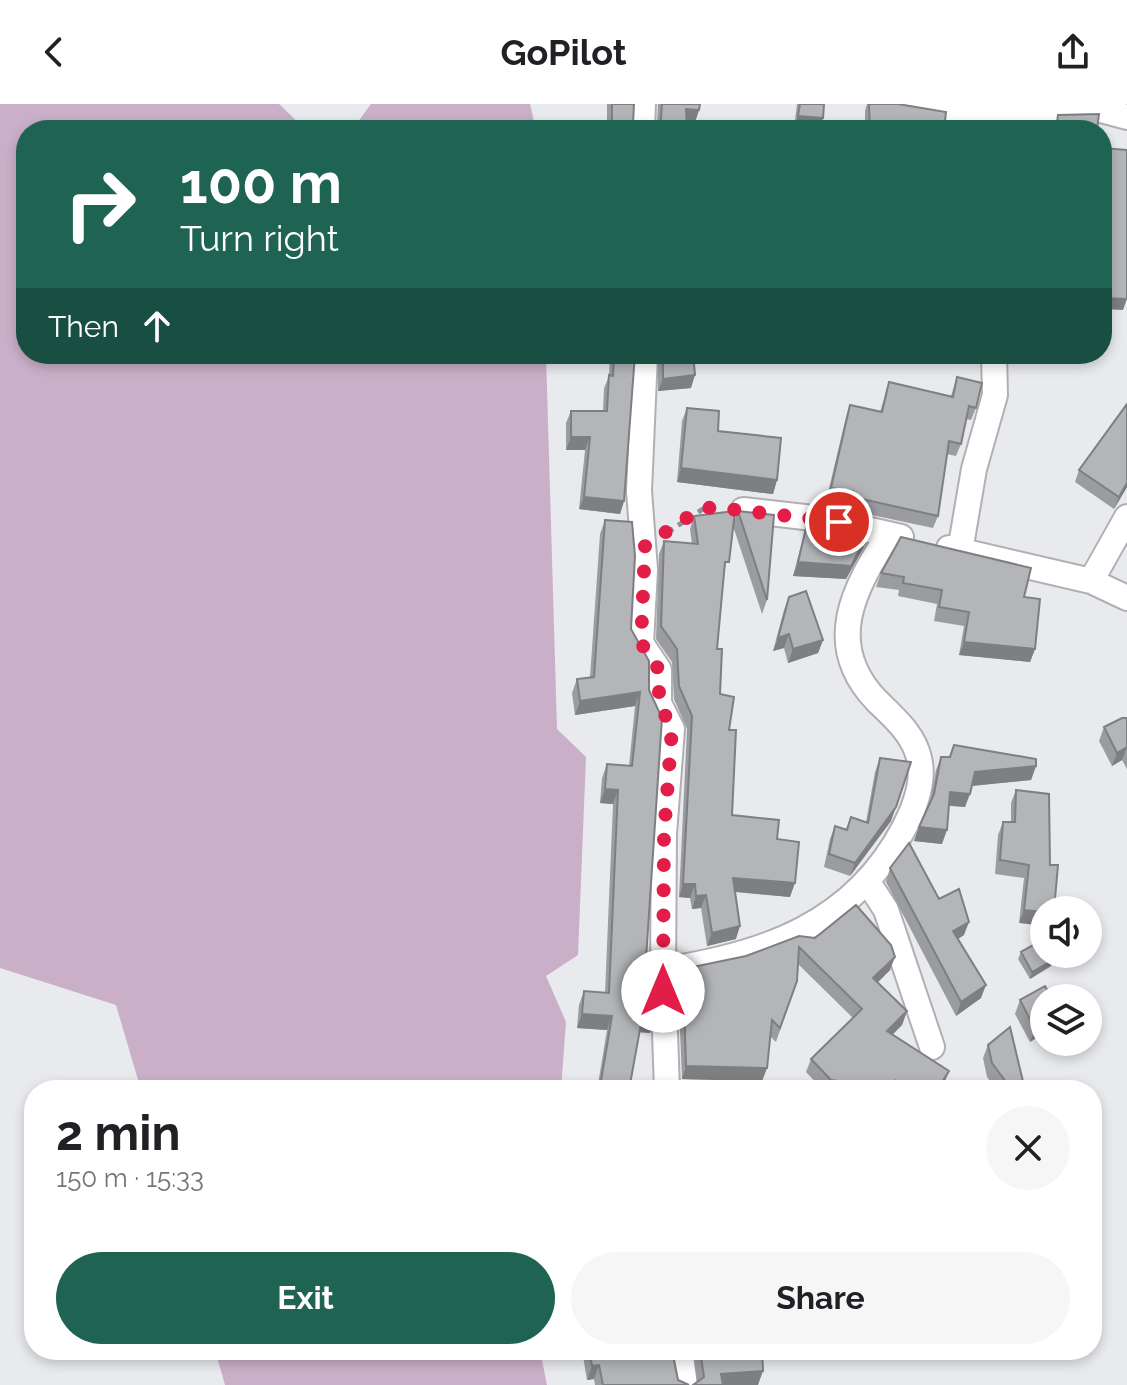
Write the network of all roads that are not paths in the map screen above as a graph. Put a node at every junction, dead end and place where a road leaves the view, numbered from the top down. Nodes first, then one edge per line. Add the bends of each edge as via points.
1 (910, 104) edge
2 (1127, 117) edge
3 (965, 120) edge
4 (994, 120) edge
5 (645, 364) edge
6 (994, 364) edge
7 (743, 510) edge
8 (1127, 517) edge
9 (889, 534) junction
10 (960, 551) junction
11 (1091, 581) junction
12 (1127, 598) edge
13 (868, 882) junction
14 (663, 970) junction
15 (932, 1047) dead end
16 (667, 1080) edge
17 (681, 1360) edge
18 (685, 1385) edge

1 - 3 street
2 - 4 street via 1101,110
5 - 14 street via 641,643 659,670 659,703 672,729 664,834
6 - 10 street via 995,395 974,469
7 - 9 street
8 - 11 street
9 - 10 street
9 - 13 street via 852,601 850,654 863,684 915,745 921,772 912,813
10 - 11 street
11 - 12 street
13 - 14 street via 831,912 769,947
13 - 15 street via 886,910
14 - 16 street
17 - 18 street

